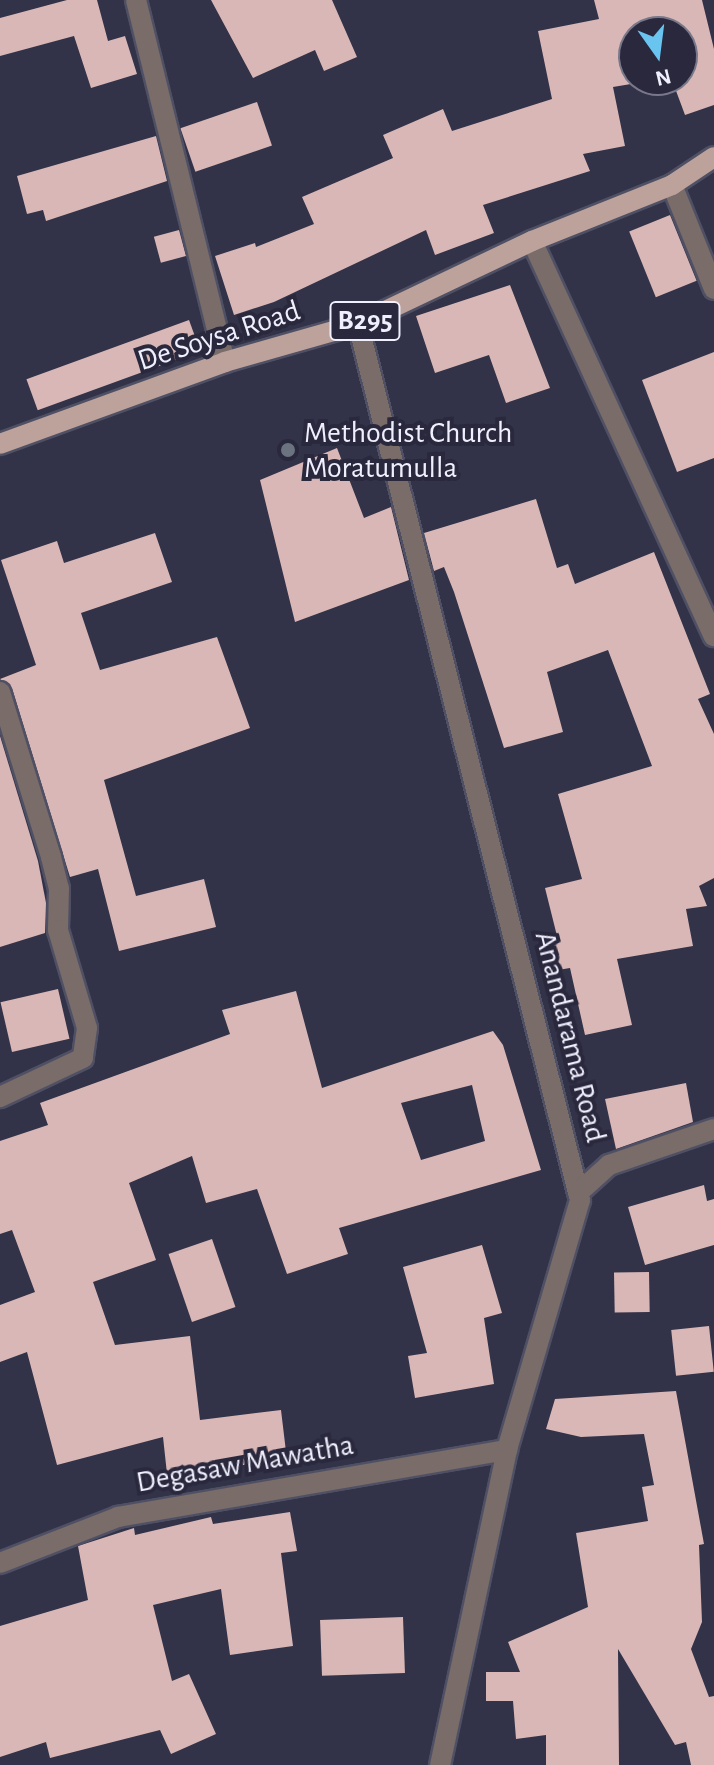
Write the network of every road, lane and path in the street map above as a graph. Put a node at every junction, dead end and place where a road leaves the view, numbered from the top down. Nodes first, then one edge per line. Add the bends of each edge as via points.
1 (136, 0) edge
2 (714, 157) edge
3 (672, 185) junction
4 (532, 241) junction
5 (714, 289) edge
6 (358, 324) junction
7 (225, 362) junction
8 (0, 444) edge
9 (714, 636) edge
10 (0, 692) edge
11 (0, 1097) edge
12 (714, 1129) edge
13 (578, 1193) junction
14 (507, 1450) junction
15 (0, 1563) edge
16 (440, 1765) edge

1 - 7 street
2 - 3 main road, De Soysa Road / B295
3 - 4 main road, De Soysa Road / B295
3 - 5 street
4 - 6 main road, De Soysa Road / B295
4 - 9 street
6 - 7 main road, De Soysa Road / B295
6 - 13 street, Anandarama Road
7 - 8 main road, De Soysa Road / B295
10 - 11 street via 51,857 59,888 58,930 87,1028 83,1058
12 - 13 street via 609,1165
13 - 14 street, Anandarama Road via 575,1221
14 - 15 street, Degasaw Mawatha via 118,1517
14 - 16 street, Anandarama Road

